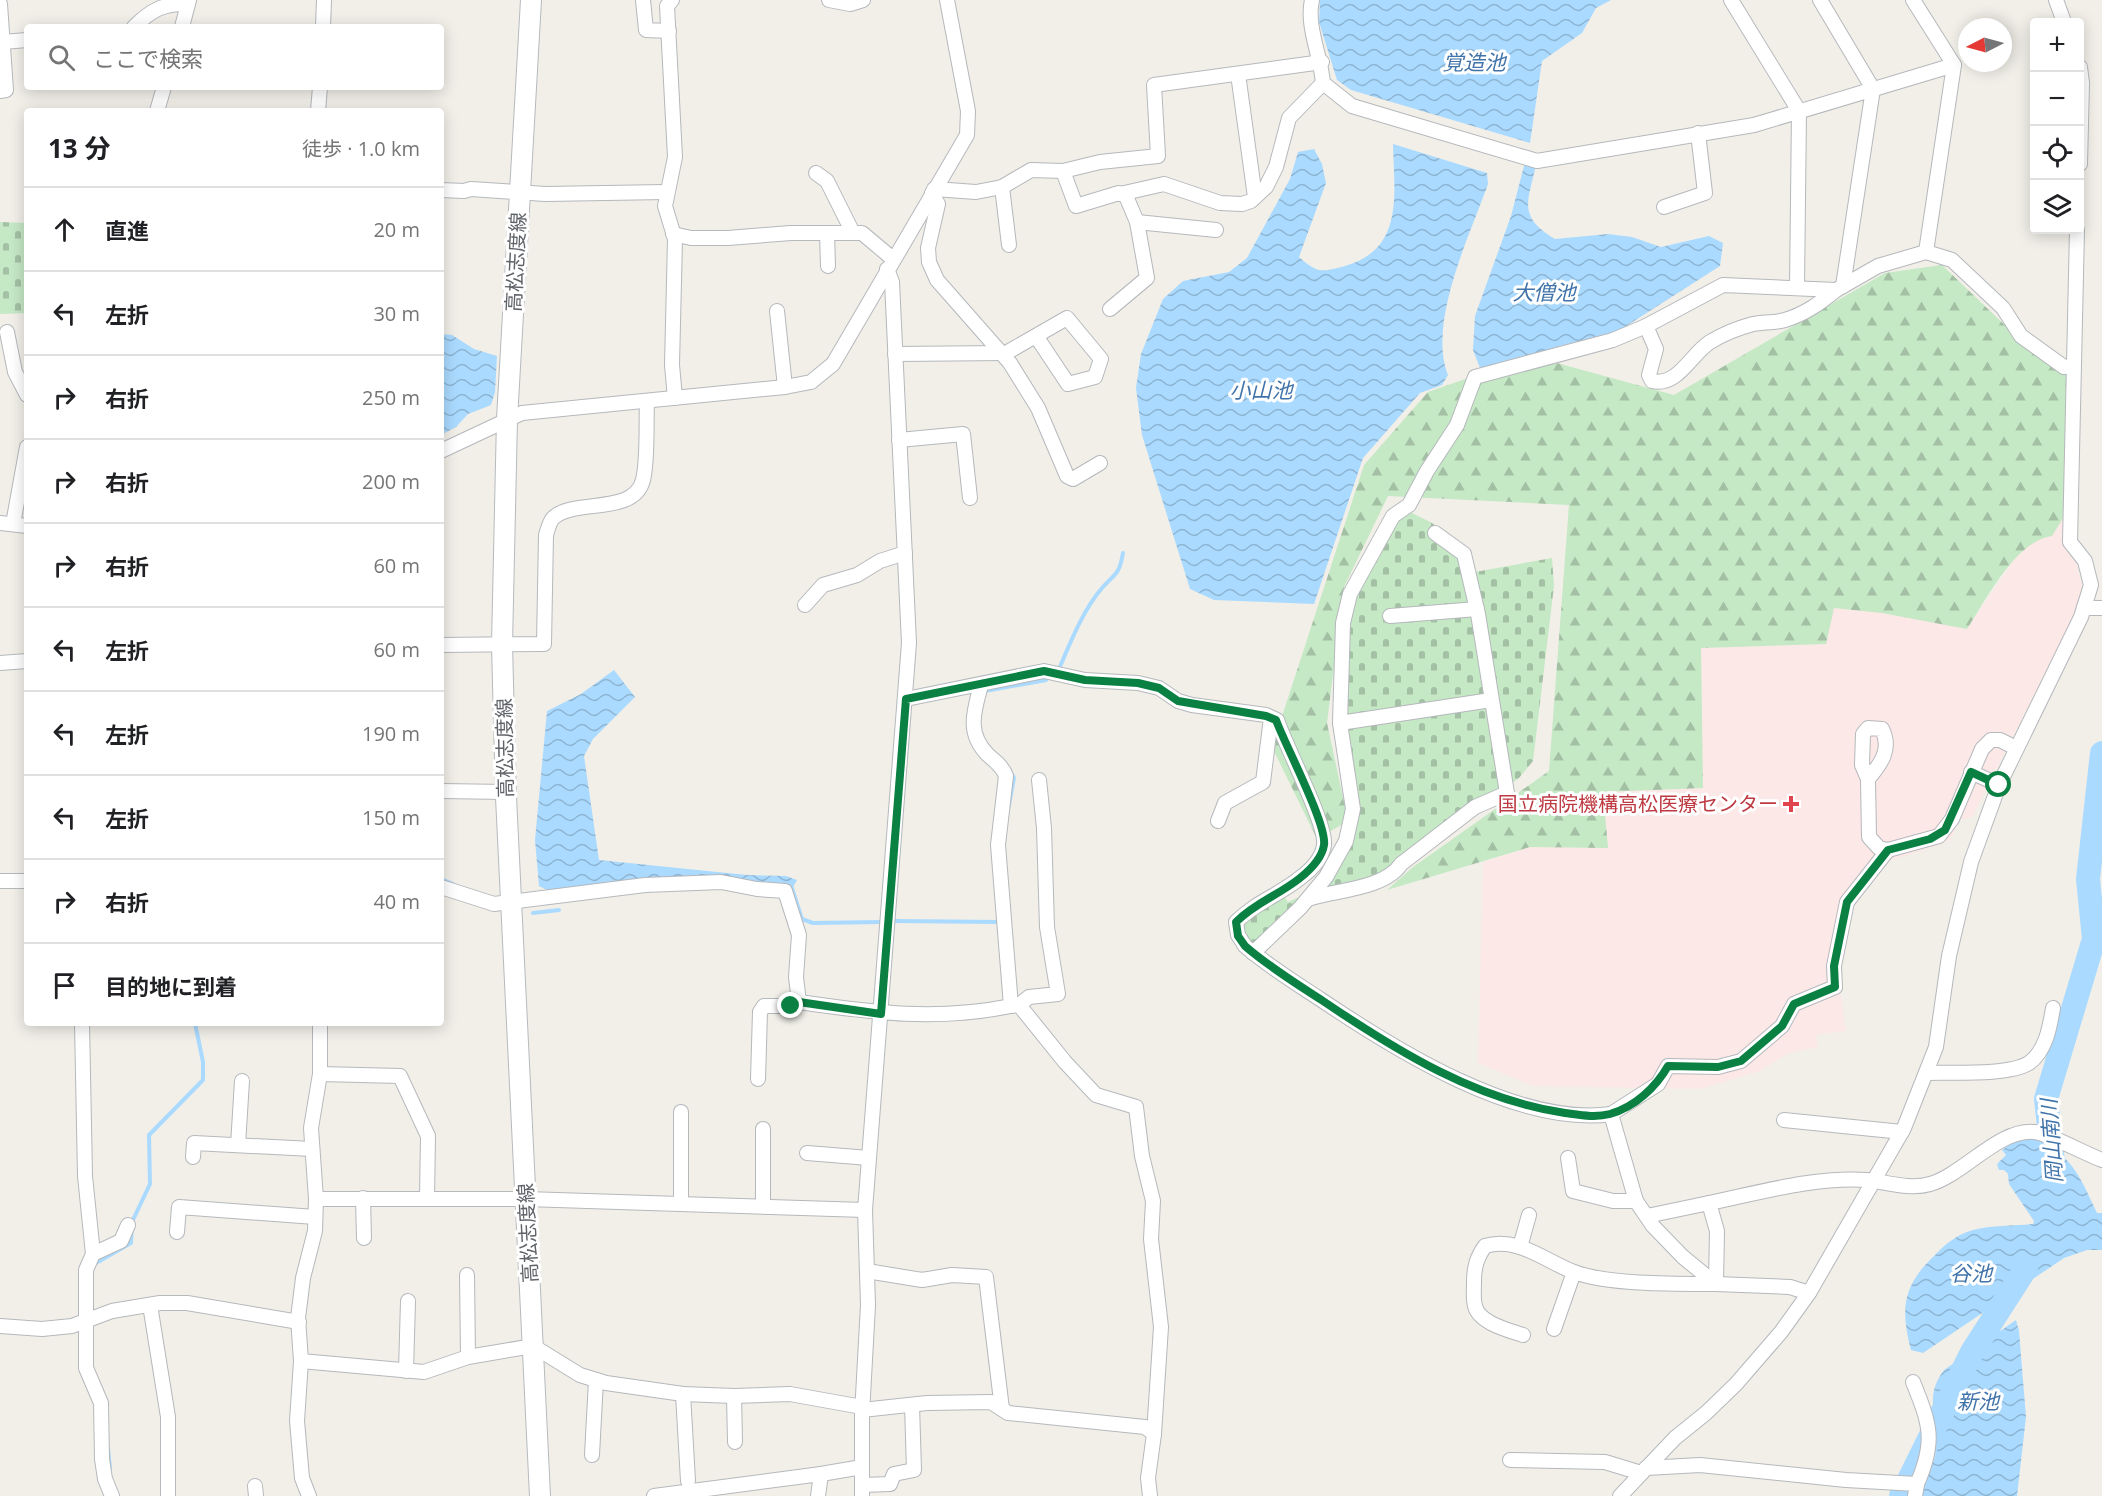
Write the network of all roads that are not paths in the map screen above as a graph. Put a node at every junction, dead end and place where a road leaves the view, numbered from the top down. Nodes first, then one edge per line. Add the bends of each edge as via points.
1 (324, 0) edge
2 (531, 0) edge
3 (643, 0) edge
4 (672, 0) edge
5 (829, 0) edge
6 (863, 0) edge
7 (947, 0) edge
8 (1312, 0) edge
9 (1731, 0) edge
10 (1820, 0) edge
11 (1913, 0) edge
12 (2056, 0) edge
13 (189, 2) edge
14 (0, 4) edge
15 (147, 6) edge
16 (2063, 18) edge
17 (136, 24) edge
18 (183, 24) edge
19 (323, 24) edge
20 (669, 31) junction
21 (24, 40) edge
22 (3, 42) junction
23 (1322, 63) junction
24 (1954, 65) junction
25 (2080, 72) edge
26 (1238, 74) junction
27 (1323, 83) junction
28 (1873, 89) junction
29 (163, 90) edge
30 (320, 90) edge
31 (0, 91) edge
32 (159, 108) edge
33 (318, 108) edge
34 (1799, 111) junction
35 (2080, 126) edge
36 (1698, 133) junction
37 (1063, 171) junction
38 (816, 173) dead end
39 (1002, 187) junction
40 (444, 190) edge
41 (933, 191) junction
42 (520, 192) junction
43 (666, 192) junction
44 (1120, 194) junction
45 (1255, 197) junction
46 (1664, 207) dead end
47 (1137, 222) junction
48 (1216, 230) dead end
49 (826, 233) junction
50 (854, 233) junction
51 (674, 234) junction
52 (2078, 234) edge
53 (1009, 245) dead end
54 (1926, 252) junction
55 (890, 264) junction
56 (828, 266) dead end
57 (1797, 288) junction
58 (1840, 288) junction
59 (1110, 309) dead end
60 (777, 311) dead end
61 (1646, 326) junction
62 (7, 332) dead end
63 (1036, 336) junction
64 (999, 353) junction
65 (895, 354) junction
66 (2073, 366) junction
67 (785, 387) junction
68 (24, 389) edge
69 (675, 398) junction
70 (647, 401) junction
71 (507, 419) junction
72 (899, 440) junction
73 (444, 450) edge
74 (1100, 463) dead end
75 (24, 464) edge
76 (982, 473) dead end
77 (967, 474) junction
78 (970, 498) dead end
79 (13, 524) edge
80 (1435, 533) dead end
81 (905, 553) junction
82 (805, 605) dead end
83 (2084, 608) junction
84 (2102, 608) edge
85 (1477, 609) junction
86 (1390, 616) dead end
87 (444, 645) edge
88 (502, 645) junction
89 (24, 661) edge
90 (0, 663) edge
91 (981, 685) junction
92 (906, 699) junction
93 (1491, 700) junction
94 (1271, 718) junction
95 (1340, 723) junction
96 (2016, 748) junction
97 (1971, 772) junction
98 (1039, 780) dead end
99 (1868, 780) dead end
100 (1999, 785) junction
101 (444, 791) edge
102 (506, 792) junction
103 (1218, 821) dead end
104 (1888, 850) junction
105 (0, 881) edge
106 (24, 881) edge
107 (444, 888) edge
108 (1308, 899) junction
109 (511, 900) junction
110 (1253, 953) junction
111 (799, 1002) junction
112 (1015, 1006) junction
113 (2053, 1008) dead end
114 (881, 1014) junction
115 (82, 1026) edge
116 (320, 1026) edge
117 (1926, 1072) junction
118 (320, 1074) junction
119 (758, 1079) dead end
120 (242, 1081) dead end
121 (681, 1112) dead end
122 (1611, 1114) junction
123 (1784, 1120) dead end
124 (763, 1129) dead end
125 (1902, 1132) junction
126 (238, 1145) junction
127 (312, 1149) junction
128 (807, 1153) dead end
129 (193, 1157) dead end
130 (869, 1158) junction
131 (1568, 1158) dead end
132 (2102, 1160) edge
133 (1874, 1182) junction
134 (363, 1198) junction
135 (427, 1198) junction
136 (316, 1199) junction
137 (526, 1199) junction
138 (1636, 1201) junction
139 (1709, 1203) junction
140 (681, 1204) junction
141 (763, 1206) junction
142 (865, 1210) junction
143 (1529, 1215) dead end
144 (1647, 1216) junction
145 (315, 1217) junction
146 (128, 1225) dead end
147 (177, 1232) dead end
148 (364, 1238) dead end
149 (1520, 1247) junction
150 (93, 1254) junction
151 (867, 1271) junction
152 (1574, 1272) junction
153 (467, 1275) dead end
154 (1716, 1284) junction
155 (1809, 1293) junction
156 (408, 1301) dead end
157 (150, 1305) junction
158 (90, 1320) junction
159 (299, 1322) junction
160 (0, 1326) edge
161 (1554, 1329) dead end
162 (1523, 1335) dead end
163 (533, 1346) junction
164 (468, 1357) junction
165 (301, 1362) junction
166 (406, 1371) junction
167 (596, 1380) junction
168 (1913, 1382) dead end
169 (683, 1394) junction
170 (734, 1396) junction
171 (912, 1405) junction
172 (862, 1408) junction
173 (1002, 1409) junction
174 (1154, 1434) junction
175 (735, 1442) dead end
176 (592, 1455) dead end
177 (1510, 1460) dead end
178 (862, 1467) junction
179 (1644, 1471) junction
180 (821, 1474) junction
181 (688, 1481) dead end
182 (1916, 1490) edge
183 (862, 1491) edge
184 (112, 1496) edge
185 (168, 1496) edge
186 (309, 1496) edge
187 (540, 1496) edge
188 (654, 1496) edge
189 (818, 1496) edge
190 (1150, 1496) edge
191 (1620, 1496) edge

1 - 19 street
2 - 42 main road, 高松志度線
3 - 20 street via 646,30
4 - 20 street via 667,6
5 - 6 street via 850,4
7 - 41 street via 968,111 967,135
8 - 23 street via 1311,20
9 - 34 street
10 - 28 street
11 - 24 street
12 - 16 street
13 - 15 street
13 - 18 street
14 - 22 street
15 - 17 street
20 - 43 street via 675,157
21 - 22 street
22 - 31 street via 6,90
23 - 26 street
23 - 27 street
24 - 28 street
24 - 54 street
25 - 35 street
26 - 37 street via 1154,85 1158,156 1100,162
26 - 45 street
27 - 36 street via 1352,106 1537,161
27 - 45 street via 1289,118 1276,167 1266,187
28 - 34 street
28 - 58 street
29 - 32 street
30 - 33 street
34 - 36 street via 1754,125
34 - 57 street
36 - 46 street via 1705,193
37 - 39 street via 1031,170
37 - 44 street via 1076,206
38 - 50 street via 828,181
39 - 41 street via 976,192
39 - 53 street
40 - 42 street
41 - 55 street
41 - 64 street via 938,204 930,234 929,262 937,280
42 - 43 street
42 - 71 main road, 高松志度線
43 - 51 street via 664,206
44 - 45 street via 1164,184 1198,198 1230,204 1242,204
44 - 47 street via 1126,196
47 - 48 street
47 - 59 street via 1147,278
49 - 50 street
49 - 51 street via 728,238
49 - 56 street
50 - 55 street via 862,233
51 - 69 street
52 - 66 street
54 - 58 street via 1878,266
54 - 66 street via 1952,260 2003,308 2021,336 2064,366
55 - 65 street
55 - 67 street via 833,364 811,382
57 - 58 street
57 - 61 street via 1723,285
58 - 61 street via 1810,310 1783,320 1753,324 1708,343 1670,380 1660,383 1652,381 1650,375 1656,349
60 - 67 street
61 - 95 street via 1613,340 1475,377 1457,425 1409,505 1393,516 1350,594 1343,624
62 - 68 street via 15,372
63 - 63 street via 1067,318 1101,359 1095,377 1068,384
63 - 64 street
64 - 65 street
64 - 74 street via 1010,363 1038,408 1066,476 1073,479
65 - 72 street
66 - 83 street via 2070,542 2085,561 2091,585
67 - 69 street
69 - 70 street
70 - 71 street via 522,413
70 - 88 street via 643,481 636,493 627,499 554,517 546,535 544,644
71 - 73 street
71 - 88 main road, 高松志度線
72 - 77 street via 963,434
72 - 81 street
75 - 79 street
76 - 77 street
77 - 78 street
80 - 85 street via 1464,554
81 - 82 street via 880,561 857,576 823,585
81 - 92 street via 909,643
83 - 84 street
83 - 96 street
85 - 86 street
85 - 93 street
87 - 88 street
88 - 102 main road, 高松志度線
89 - 90 street
91 - 92 street
91 - 94 street via 1044,671 1085,680 1138,683 1159,688 1178,701
91 - 112 street via 972,725 975,738 1006,776 998,845
92 - 114 street
93 - 95 street
93 - 108 street via 1507,792 1475,807 1381,882
94 - 103 street via 1263,782 1225,803
94 - 110 street via 1276,720 1317,815 1324,843 1320,857 1310,869 1236,922 1238,936
95 - 108 street via 1353,809 1346,841
96 - 97 street via 1991,740
96 - 100 street
97 - 100 street
97 - 104 street via 1945,830 1930,839
98 - 112 street via 1047,927 1058,994 1029,997
99 - 104 street via 1869,837 1879,848
100 - 117 street via 1971,862 1949,956 1936,1047
101 - 102 street
102 - 109 main road, 高松志度線
104 - 122 street via 1847,902 1834,966 1835,987 1794,1004 1782,1026 1741,1061 1718,1067 1668,1066 1658,1084
105 - 106 street
107 - 109 street via 494,904
108 - 110 street
109 - 111 street via 645,885 721,882 785,891 799,935
109 - 137 main road, 高松志度線
110 - 122 street via 1403,1053 1447,1076 1501,1097 1550,1110 1593,1116
111 - 114 street
111 - 119 street via 791,1006 764,1006 760,1012
112 - 114 street via 958,1016
112 - 174 street via 1091,1091 1136,1107 1152,1201 1161,1327
113 - 117 street via 2048,1035 2028,1063 2007,1069
114 - 130 street
115 - 150 street via 85,1176
116 - 118 street
117 - 125 street
118 - 127 street via 312,1112
118 - 135 street via 400,1076 428,1136
120 - 126 street
121 - 140 street
122 - 138 street
123 - 125 street
124 - 141 street
125 - 133 street
126 - 127 street
126 - 129 street via 194,1143
127 - 136 street
128 - 130 street
130 - 142 street
131 - 138 street via 1573,1191 1613,1201
132 - 133 street via 2035,1132 2018,1134 1994,1145 1946,1178 1928,1185
133 - 139 street via 1819,1183
133 - 155 street
134 - 135 street
134 - 136 street
134 - 148 street
135 - 137 street
136 - 145 street
137 - 140 street
137 - 163 main road, 高松志度線
138 - 144 street
139 - 144 street
139 - 154 street via 1717,1231
140 - 141 street
141 - 142 street
142 - 151 street
143 - 149 street
144 - 154 street via 1683,1257
145 - 147 street via 179,1207
145 - 159 street
146 - 150 street via 122,1241
149 - 152 street
149 - 162 street via 1498,1242 1485,1246 1474,1271 1475,1307 1481,1316 1499,1327
150 - 158 street via 86,1270
151 - 172 street
151 - 173 street via 922,1280 952,1275 986,1277
152 - 154 street via 1669,1285
152 - 161 street
153 - 164 street
154 - 155 street via 1790,1287
155 - 179 street via 1736,1384
156 - 166 street
157 - 158 street
157 - 159 street via 187,1303
157 - 185 street via 168,1417
158 - 160 street via 42,1329
158 - 184 street via 86,1368 101,1403 102,1459
159 - 165 street
163 - 164 street
163 - 167 street via 579,1376
163 - 187 main road, 高松志度線
164 - 166 street via 424,1372
165 - 166 street
165 - 186 street via 297,1421 302,1478
167 - 169 street
167 - 176 street
168 - 182 street via 1929,1422 1930,1439 1928,1460
169 - 170 street
169 - 181 street
170 - 172 street via 790,1394
170 - 175 street
171 - 172 street
171 - 173 street via 991,1402
171 - 183 street via 914,1470 894,1474 890,1484
172 - 178 street
173 - 174 street via 1008,1413 1145,1427
174 - 190 street via 1148,1478
177 - 179 street via 1605,1462
178 - 180 street
178 - 183 street
179 - 182 street via 1700,1464
179 - 191 street
180 - 188 street
180 - 189 street

